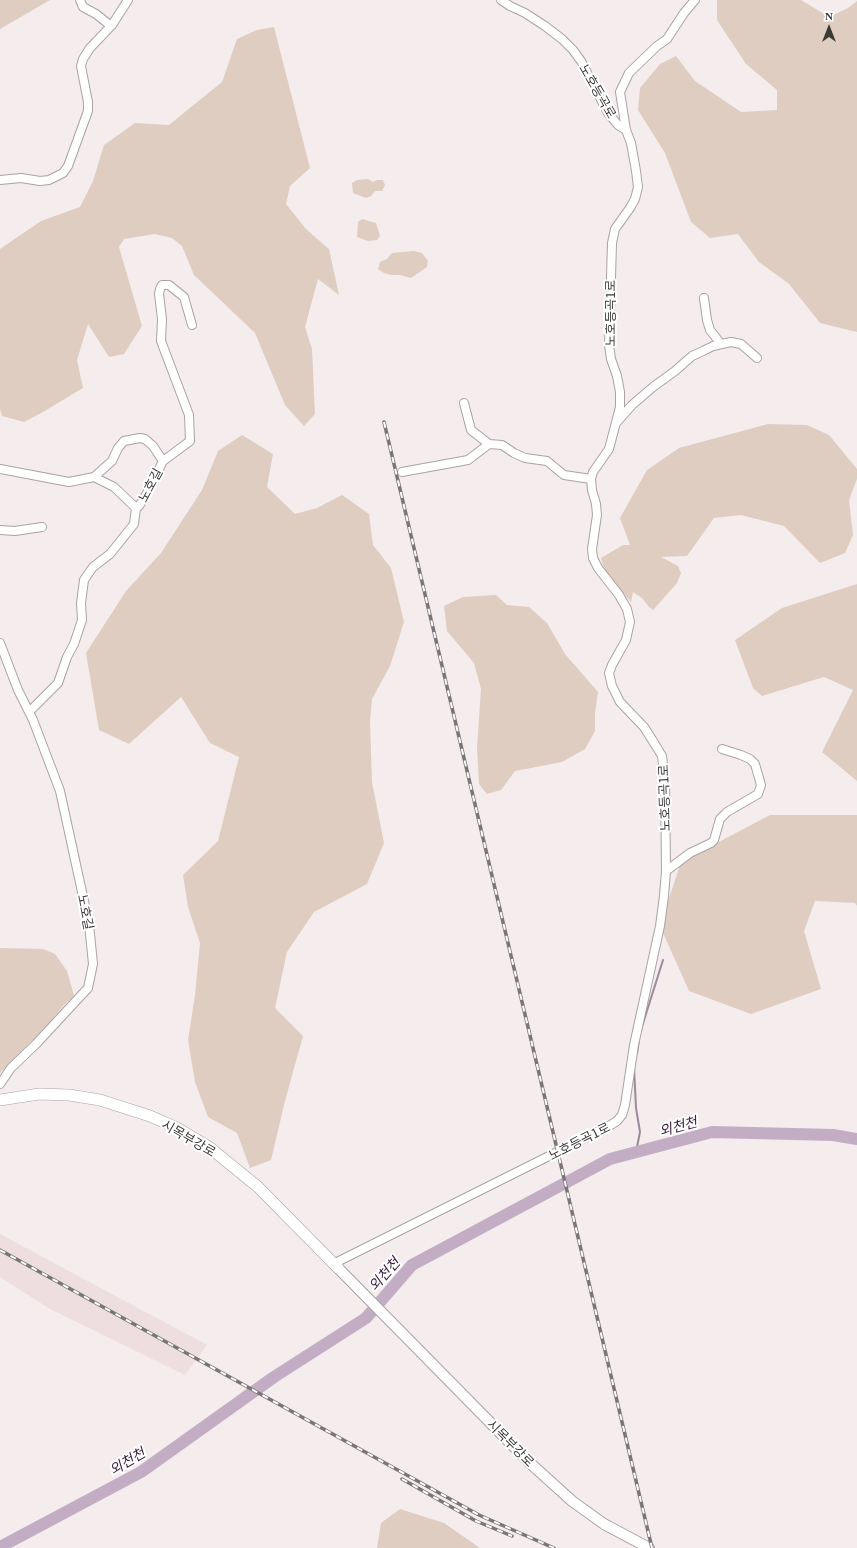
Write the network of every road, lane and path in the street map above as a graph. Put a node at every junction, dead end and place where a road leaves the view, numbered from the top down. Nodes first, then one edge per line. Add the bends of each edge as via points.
1 (80, 0) edge
2 (128, 0) edge
3 (501, 0) edge
4 (695, 0) edge
5 (111, 26) junction
6 (626, 130) junction
7 (0, 180) edge
8 (704, 298) dead end
9 (192, 325) dead end
10 (721, 344) junction
11 (757, 358) dead end
12 (464, 403) dead end
13 (617, 423) junction
14 (490, 444) junction
15 (163, 461) junction
16 (0, 470) edge
17 (402, 472) dead end
18 (94, 477) junction
19 (591, 479) junction
20 (136, 508) junction
21 (42, 527) dead end
22 (0, 530) edge
23 (0, 643) edge
24 (29, 712) junction
25 (722, 749) dead end
26 (666, 870) junction
27 (0, 1084) edge
28 (0, 1100) edge
29 (335, 1266) junction
30 (649, 1548) edge

1 - 5 street via 83,7
2 - 5 street
3 - 6 street, 노호등곡로 via 545,26 573,50 582,61 608,113
4 - 6 street, 노호등곡로 via 667,39 639,62 623,83 620,92
5 - 7 street via 83,59 81,66 88,111 65,170 49,180
6 - 13 street, 노호등곡1로 via 631,143 638,187 632,204 616,229 612,243 609,345 620,392
8 - 10 street via 710,330
9 - 15 street via 184,297 169,285 162,284 159,294 161,341 188,415 190,441
10 - 11 street via 741,344
10 - 13 street via 692,356 632,405
12 - 14 street via 471,430
13 - 19 street, 노호등곡1로 via 610,449 592,472
14 - 17 street via 468,460
14 - 19 street via 502,445 525,458 547,461 564,475
15 - 18 street, 노호길 via 145,439 124,441 112,462
15 - 20 street, 노호길 via 147,493
16 - 18 street, 노호길 via 69,482
18 - 20 street via 114,487
19 - 26 street, 노호등곡1로 via 596,504 593,558 619,595 627,609 630,622 626,640 609,673 620,702 644,727 662,756 665,780
20 - 24 street, 노호길 via 134,524 110,554 93,567 84,580 82,620 58,683
21 - 22 street via 16,531
23 - 24 street, 노호길
24 - 27 street, 노호길 via 52,768 67,820 89,924 93,964 88,988 11,1068
25 - 26 street via 750,759 755,764 761,785 758,794 727,812 720,819 711,843 690,853
26 - 29 street, 노호등곡1로 via 660,926 638,1022 625,1105 617,1121
28 - 29 main road, 시목부강로 via 39,1094 69,1095 100,1100 150,1116 177,1128 209,1147 258,1187
29 - 30 street, 시목부강로 via 525,1458 572,1501 604,1524

